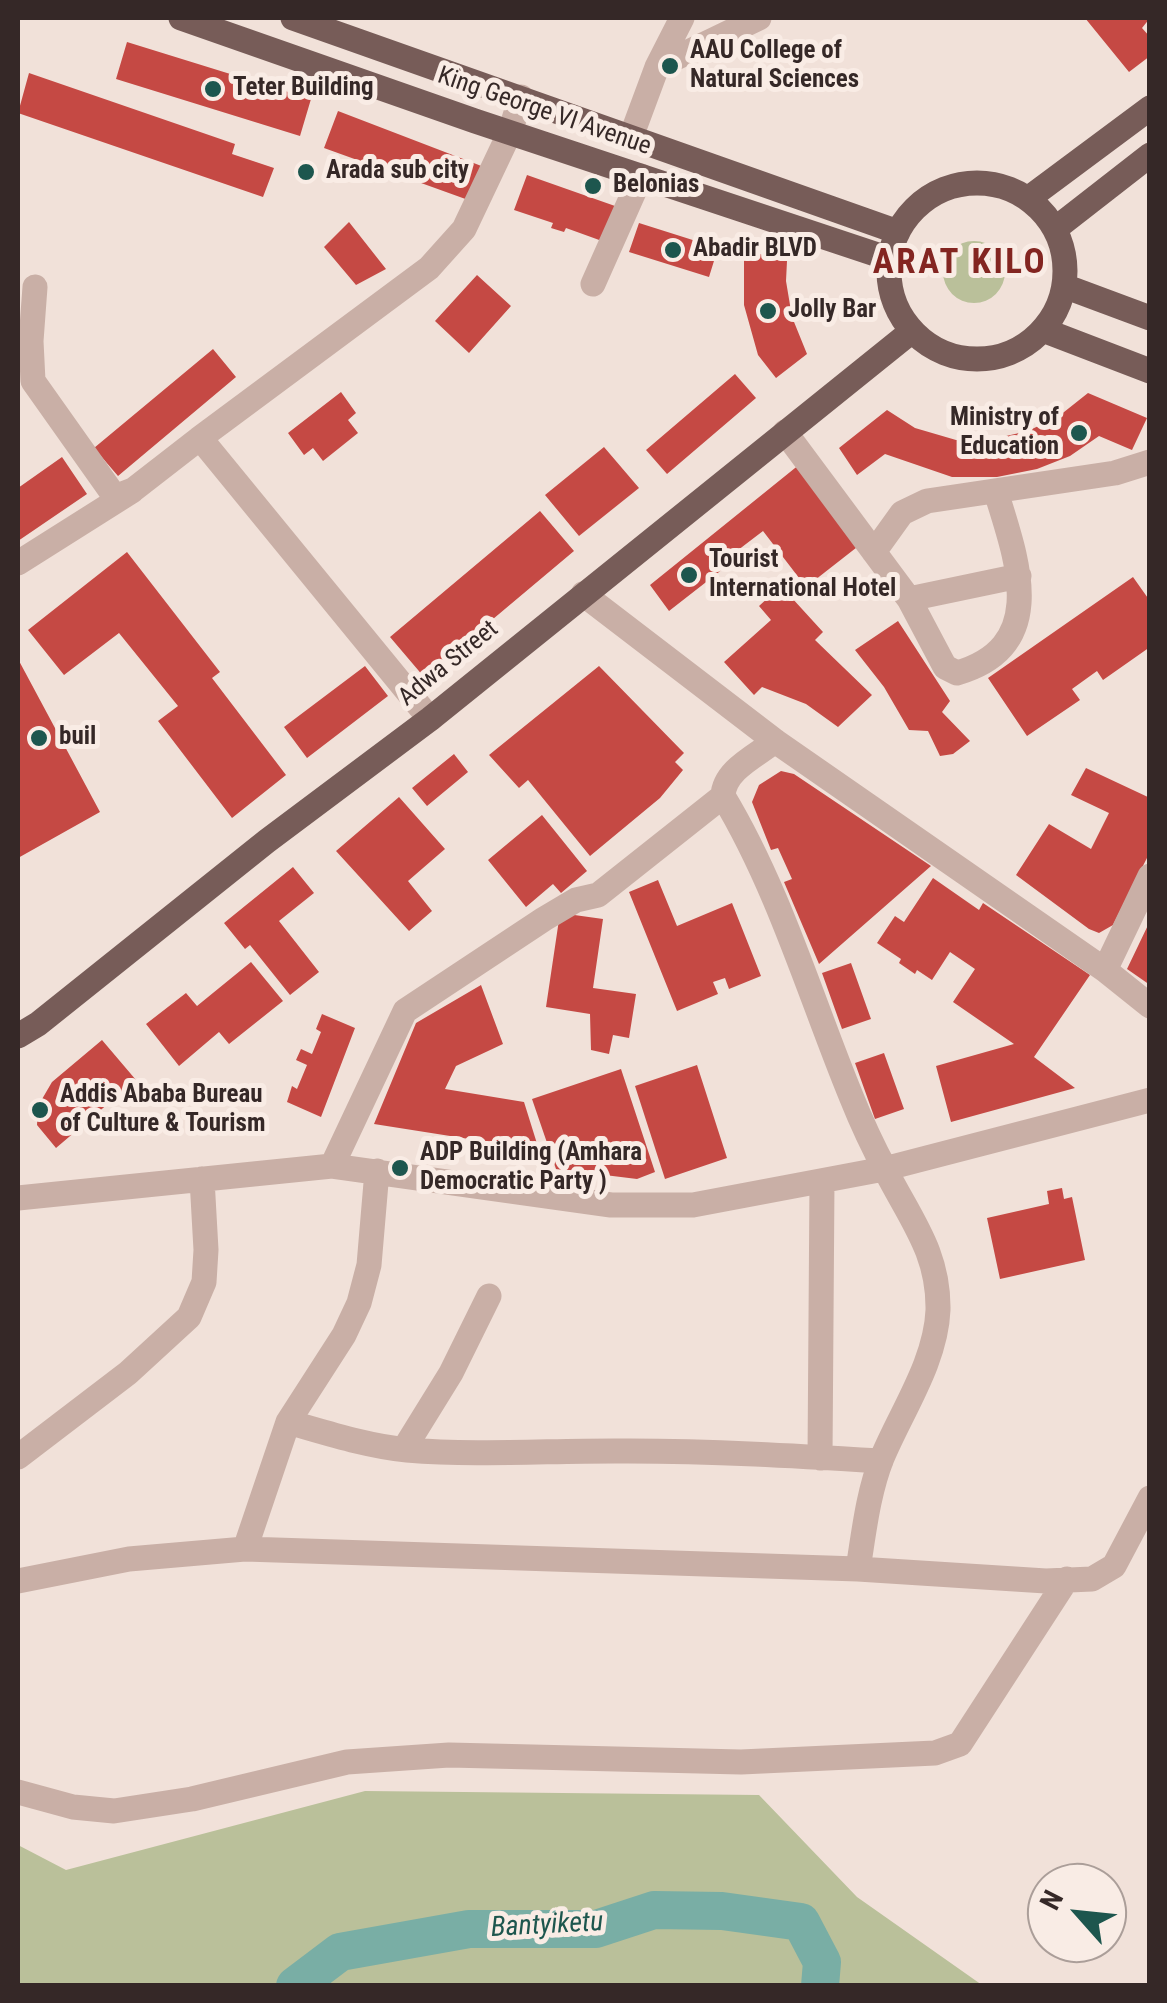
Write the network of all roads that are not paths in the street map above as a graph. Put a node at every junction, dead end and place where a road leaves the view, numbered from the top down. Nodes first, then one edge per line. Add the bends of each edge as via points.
1 (181, 18) edge
2 (293, 18) edge
3 (682, 18) edge
4 (759, 18) edge
5 (657, 68) junction
6 (521, 97) junction
7 (1150, 108) edge
8 (510, 132) junction
9 (631, 136) junction
10 (1150, 155) edge
11 (642, 176) junction
12 (1028, 198) junction
13 (1054, 228) junction
14 (898, 232) junction
15 (890, 258) junction
16 (594, 284) dead end
17 (1064, 286) junction
18 (35, 287) dead end
19 (1150, 318) edge
20 (912, 330) junction
21 (1043, 330) junction
22 (1150, 370) edge
23 (785, 432) junction
24 (200, 438) junction
25 (1150, 462) edge
26 (133, 490) junction
27 (996, 492) junction
28 (874, 552) junction
29 (18, 563) edge
30 (1019, 576) junction
31 (583, 594) junction
32 (908, 599) junction
33 (430, 719) junction
34 (775, 741) junction
35 (723, 796) junction
36 (1150, 876) edge
37 (1106, 970) junction
38 (1150, 1006) edge
39 (18, 1036) edge
40 (1150, 1100) edge
41 (332, 1166) junction
42 (884, 1169) junction
43 (377, 1170) junction
44 (202, 1178) junction
45 (822, 1181) junction
46 (18, 1198) edge
47 (489, 1296) dead end
48 (288, 1422) junction
49 (404, 1450) junction
50 (18, 1457) edge
51 (820, 1458) junction
52 (880, 1462) junction
53 (1150, 1498) edge
54 (245, 1548) junction
55 (858, 1569) junction
56 (1067, 1579) junction
57 (18, 1581) edge
58 (18, 1792) edge

1 - 8 main road, King George VI Avenue
2 - 6 main road, King George VI Avenue
3 - 5 street
4 - 5 street
5 - 9 street
6 - 8 street
6 - 9 main road, King George VI Avenue
7 - 12 main road
8 - 11 main road, King George VI Avenue
8 - 24 street via 464,229 429,268
9 - 14 main road, King George VI Avenue
10 - 13 main road
11 - 15 main road, King George VI Avenue
11 - 16 street
12 - 13 main road
12 - 14 main road via 984,182 957,185 932,195
13 - 17 main road
14 - 15 main road
15 - 20 main road via 890,284
17 - 19 main road
17 - 21 main road
18 - 26 street via 33,381 113,494
20 - 21 main road via 932,347 980,359 1006,354
20 - 23 main road, Adwa Street
21 - 22 main road
23 - 28 street
23 - 31 main road, Adwa Street
24 - 26 street
24 - 33 street
25 - 27 street
26 - 29 street
27 - 28 street via 926,501 902,513
27 - 30 street
28 - 32 street
30 - 32 street
30 - 32 street via 1020,608 1005,644 980,666 957,673 944,667
31 - 33 main road, Adwa Street
31 - 34 street
33 - 39 main road, Adwa Street
34 - 35 street via 736,770
34 - 37 street
35 - 41 street via 598,895 544,918 405,1011
35 - 42 street via 764,878
36 - 37 street
37 - 38 street
40 - 42 street
41 - 43 street
41 - 44 street
42 - 45 street
42 - 52 street via 924,1238 936,1271 938,1314 928,1356
43 - 45 street via 611,1204 693,1205
43 - 48 street via 359,1303
44 - 46 street
44 - 50 street via 204,1282 189,1317
45 - 51 street
47 - 49 street
48 - 49 street
48 - 54 street
49 - 51 street
51 - 52 street
52 - 55 street
53 - 56 street via 1114,1566 1092,1578
54 - 55 street
54 - 57 street via 129,1559
55 - 56 street
56 - 58 street via 960,1744 936,1753 741,1762 449,1755 347,1762 114,1811

